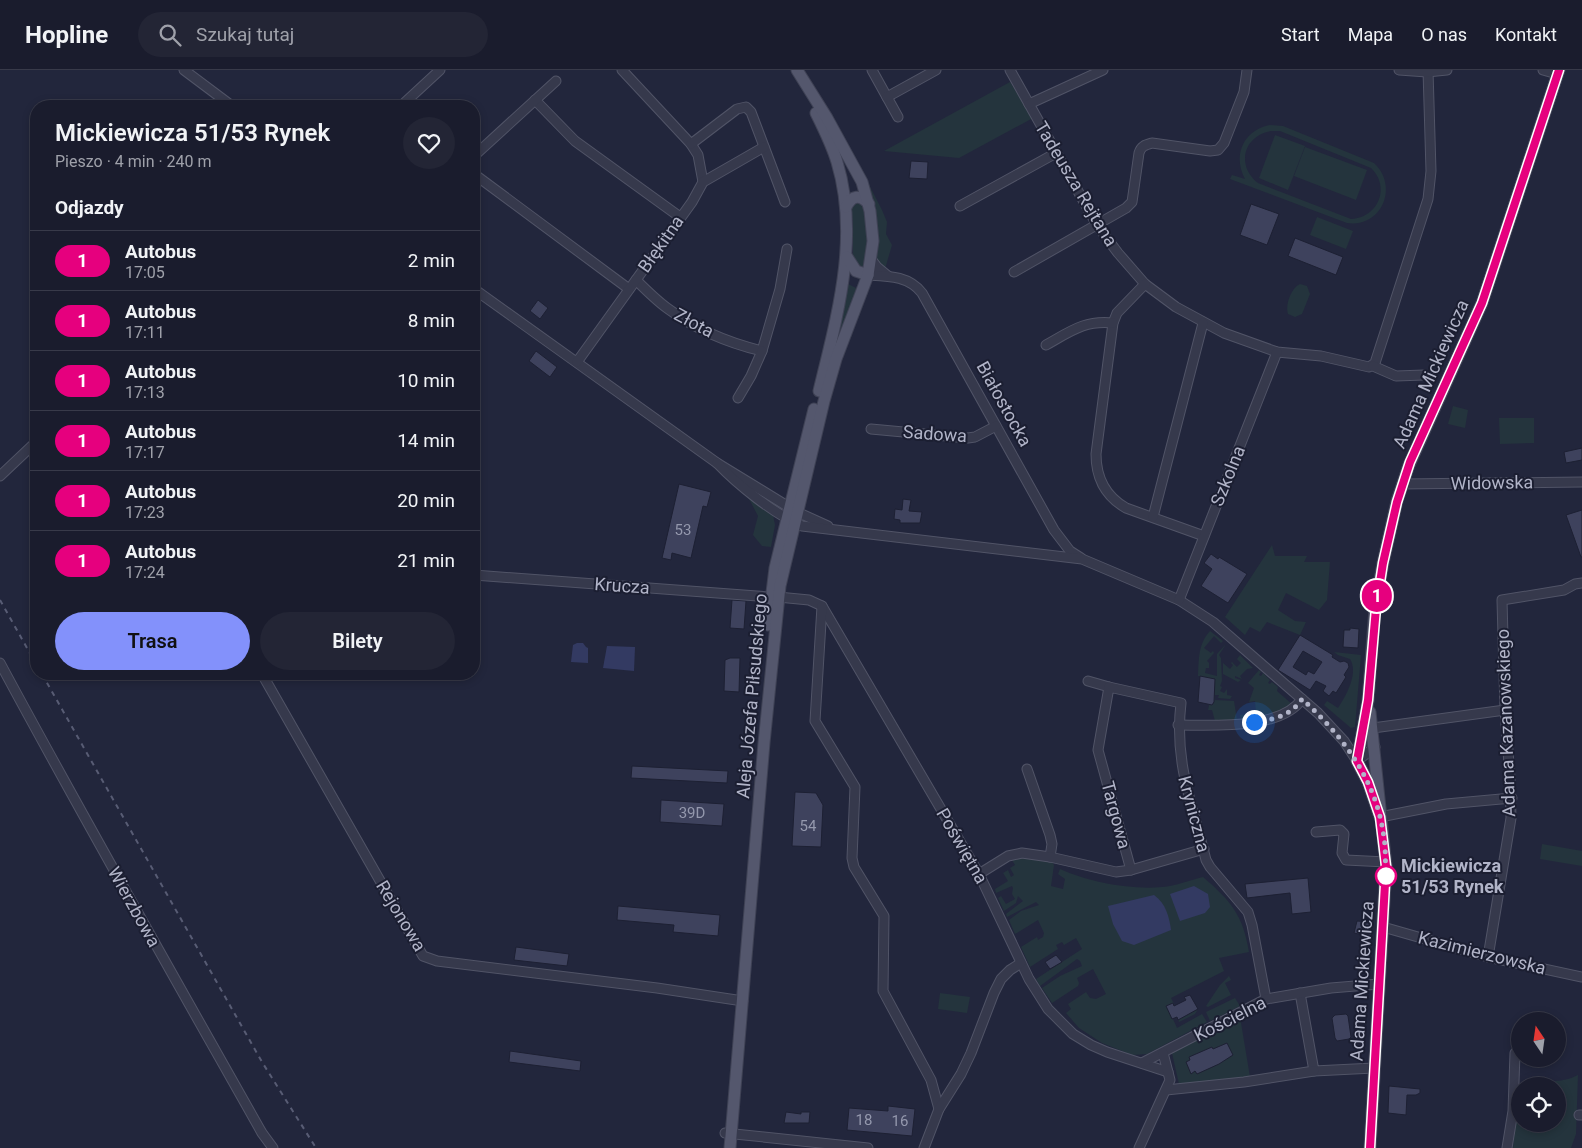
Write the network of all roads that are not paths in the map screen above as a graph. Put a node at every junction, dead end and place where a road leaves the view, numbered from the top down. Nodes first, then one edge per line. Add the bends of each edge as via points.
1 (184, 70) edge
2 (440, 70) edge
3 (622, 70) edge
4 (797, 70) edge
5 (872, 70) edge
6 (936, 70) edge
7 (1010, 70) edge
8 (1103, 70) edge
9 (1247, 70) edge
10 (1398, 70) edge
11 (1447, 70) edge
12 (1543, 70) edge
13 (1428, 71) edge
14 (1558, 72) edge
15 (556, 81) dead end
16 (887, 97) junction
17 (224, 100) edge
18 (409, 100) edge
19 (535, 100) junction
20 (1029, 104) junction
21 (898, 117) dead end
22 (691, 144) junction
23 (764, 147) junction
24 (480, 150) edge
25 (1056, 153) junction
26 (480, 178) edge
27 (703, 182) junction
28 (785, 202) dead end
29 (869, 204) junction
30 (960, 206) dead end
31 (846, 207) junction
32 (680, 217) junction
33 (1097, 225) junction
34 (787, 249) dead end
35 (846, 257) junction
36 (872, 259) junction
37 (1014, 272) dead end
38 (868, 275) junction
39 (889, 276) junction
40 (636, 280) junction
41 (1145, 284) junction
42 (629, 289) junction
43 (480, 293) edge
44 (1113, 323) junction
45 (1203, 323) junction
46 (1046, 345) dead end
47 (762, 351) junction
48 (1277, 352) junction
49 (576, 362) junction
50 (1374, 364) junction
51 (1424, 376) dead end
52 (738, 398) dead end
53 (996, 426) junction
54 (871, 429) dead end
55 (30, 448) edge
56 (0, 476) edge
57 (1582, 482) edge
58 (1402, 484) junction
59 (791, 515) junction
60 (1153, 517) junction
61 (1204, 536) junction
62 (1082, 559) junction
63 (480, 575) edge
64 (1582, 582) edge
65 (774, 597) junction
66 (1178, 600) junction
67 (822, 606) junction
68 (0, 663) edge
69 (265, 680) edge
70 (1088, 681) dead end
71 (1109, 687) junction
72 (1302, 699) junction
73 (1368, 700) junction
74 (1504, 710) junction
75 (1178, 726) junction
76 (1372, 728) junction
77 (1362, 738) junction
78 (1344, 741) junction
79 (1375, 747) junction
80 (1357, 761) junction
81 (1027, 769) dead end
82 (1512, 798) junction
83 (1380, 817) junction
84 (1316, 832) dead end
85 (1204, 850) junction
86 (1050, 857) junction
87 (1386, 862) junction
88 (1131, 870) junction
89 (979, 874) junction
90 (1383, 927) junction
91 (1488, 957) junction
92 (1021, 964) junction
93 (1582, 977) edge
94 (1379, 984) junction
95 (1300, 993) junction
96 (1266, 999) junction
97 (739, 1001) junction
98 (1163, 1053) junction
99 (1142, 1063) junction
100 (1374, 1068) junction
101 (1514, 1068) edge
102 (1314, 1071) junction
103 (1168, 1072) junction
104 (1166, 1090) junction
105 (939, 1109) junction
106 (728, 1133) junction
107 (273, 1148) edge
108 (723, 1148) edge
109 (730, 1148) edge
110 (868, 1148) edge
111 (924, 1148) edge
112 (1139, 1148) edge
113 (1370, 1148) edge
114 (1506, 1148) edge

1 - 17 street
2 - 18 street
3 - 22 street
4 - 29 main road via 858,173
4 - 31 main road via 832,148
5 - 16 street
6 - 16 street
7 - 20 street, Tadeusza Rejtana
8 - 20 street
9 - 33 street via 1244,92 1224,143 1218,150 1145,145 1139,153 1132,202
10 - 13 street
11 - 13 street
12 - 14 street
13 - 50 street via 1431,171 1428,199
14 - 58 main road, Adama Mickiewicza via 1482,303
15 - 19 street
16 - 21 street
19 - 24 street
19 - 32 street via 575,141
20 - 25 street, Tadeusza Rejtana
22 - 23 street via 746,107 751,112
22 - 27 street via 698,155
23 - 27 street, Błękitna
23 - 28 street
25 - 30 street
25 - 33 street, Tadeusza Rejtana
26 - 42 street
27 - 32 street, Błękitna
29 - 31 main road via 857,196
29 - 36 main road via 873,230
31 - 35 main road
32 - 40 street, Błękitna
33 - 37 street
33 - 41 street, Tadeusza Rejtana
34 - 47 street via 778,297
35 - 38 main road via 856,271
35 - 59 main road, Aleja Józefa Piłsudskiego
36 - 38 main road, Aleja Józefa Piłsudskiego
36 - 39 street, Białostocka
38 - 39 street, Białostocka
38 - 59 main road, Aleja Józefa Piłsudskiego via 830,377
39 - 53 street, Białostocka via 908,280 922,293
40 - 42 street, Błękitna
40 - 47 street, Złota via 668,309 733,344
41 - 44 street via 1117,313
41 - 45 street, Tadeusza Rejtana
42 - 49 street, Błękitna
43 - 49 street
44 - 46 street via 1091,322
44 - 60 street via 1096,467 1106,492 1115,502
45 - 48 street, Tadeusza Rejtana
45 - 60 street
47 - 52 street
48 - 50 street, Tadeusza Rejtana via 1321,356 1369,366
48 - 61 street, Szkolna
49 - 59 street
50 - 51 street, Tadeusza Rejtana via 1396,376
53 - 54 street, Sadowa via 975,437 962,438
53 - 62 street, Białostocka via 1063,544
55 - 56 street
57 - 58 street, Widowska
58 - 73 main road, Adama Mickiewicza via 1383,563
59 - 62 street via 806,527
59 - 65 main road, Aleja Józefa Piłsudskiego
60 - 61 street
61 - 66 street, Szkolna
62 - 66 street
63 - 65 street, Krucza
64 - 74 street, Adama Kazanowskiego via 1564,590 1502,600
65 - 67 street via 809,600
65 - 97 main road, Aleja Józefa Piłsudskiego
66 - 72 street via 1213,622
67 - 89 street, Poświętna
67 - 105 street via 815,721 855,787 852,858 854,867 884,916 883,991 931,1080
68 - 107 street, Wierzbowa via 262,1134
69 - 97 street, Rejonowa via 423,956 437,961
70 - 71 street
71 - 75 street, Kryniczna via 1181,703
71 - 88 street, Targowa via 1098,750
72 - 75 street via 1297,707 1274,719
72 - 78 street
73 - 76 main road, Adama Mickiewicza
73 - 77 main road, Adama Mickiewicza
74 - 76 street
74 - 82 street, Adama Kazanowskiego
75 - 85 street, Kryniczna via 1182,771
76 - 79 main road, Adama Mickiewicza
77 - 78 street
77 - 80 main road, Adama Mickiewicza
78 - 80 street
79 - 80 street
79 - 83 main road, Adama Mickiewicza
80 - 83 main road, Adama Mickiewicza
81 - 86 street via 1050,835
82 - 83 street via 1446,804
82 - 91 street, Adama Kazanowskiego via 1509,840
83 - 87 main road, Adama Mickiewicza
84 - 87 street via 1340,830 1344,834 1342,853 1346,860
85 - 88 street, Targowa
85 - 96 street, Kryniczna via 1210,867 1248,912
86 - 88 street via 1108,871
86 - 89 street via 1015,854
87 - 90 main road, Adama Mickiewicza
89 - 92 street, Poświętna
90 - 91 street, Kazimierzowska
90 - 94 main road, Adama Mickiewicza
91 - 93 street, Kazimierzowska
92 - 99 street, Poświętna via 1048,1009 1074,1034 1107,1052
92 - 105 street via 1001,979 961,1074
94 - 95 street, Kościelna
94 - 100 main road, Adama Mickiewicza
95 - 96 street, Kościelna
95 - 102 street
96 - 98 street, Kościelna
97 - 106 main road, Aleja Józefa Piłsudskiego
98 - 99 street, Kościelna
98 - 103 street
99 - 103 street, Poświętna
100 - 102 street
100 - 113 main road, Adama Mickiewicza
101 - 114 street via 1513,1111
102 - 104 street
103 - 104 street via 1170,1080
104 - 112 street
105 - 111 street
106 - 108 main road, Aleja Józefa Piłsudskiego
106 - 109 main road, Aleja Józefa Piłsudskiego
106 - 110 street

